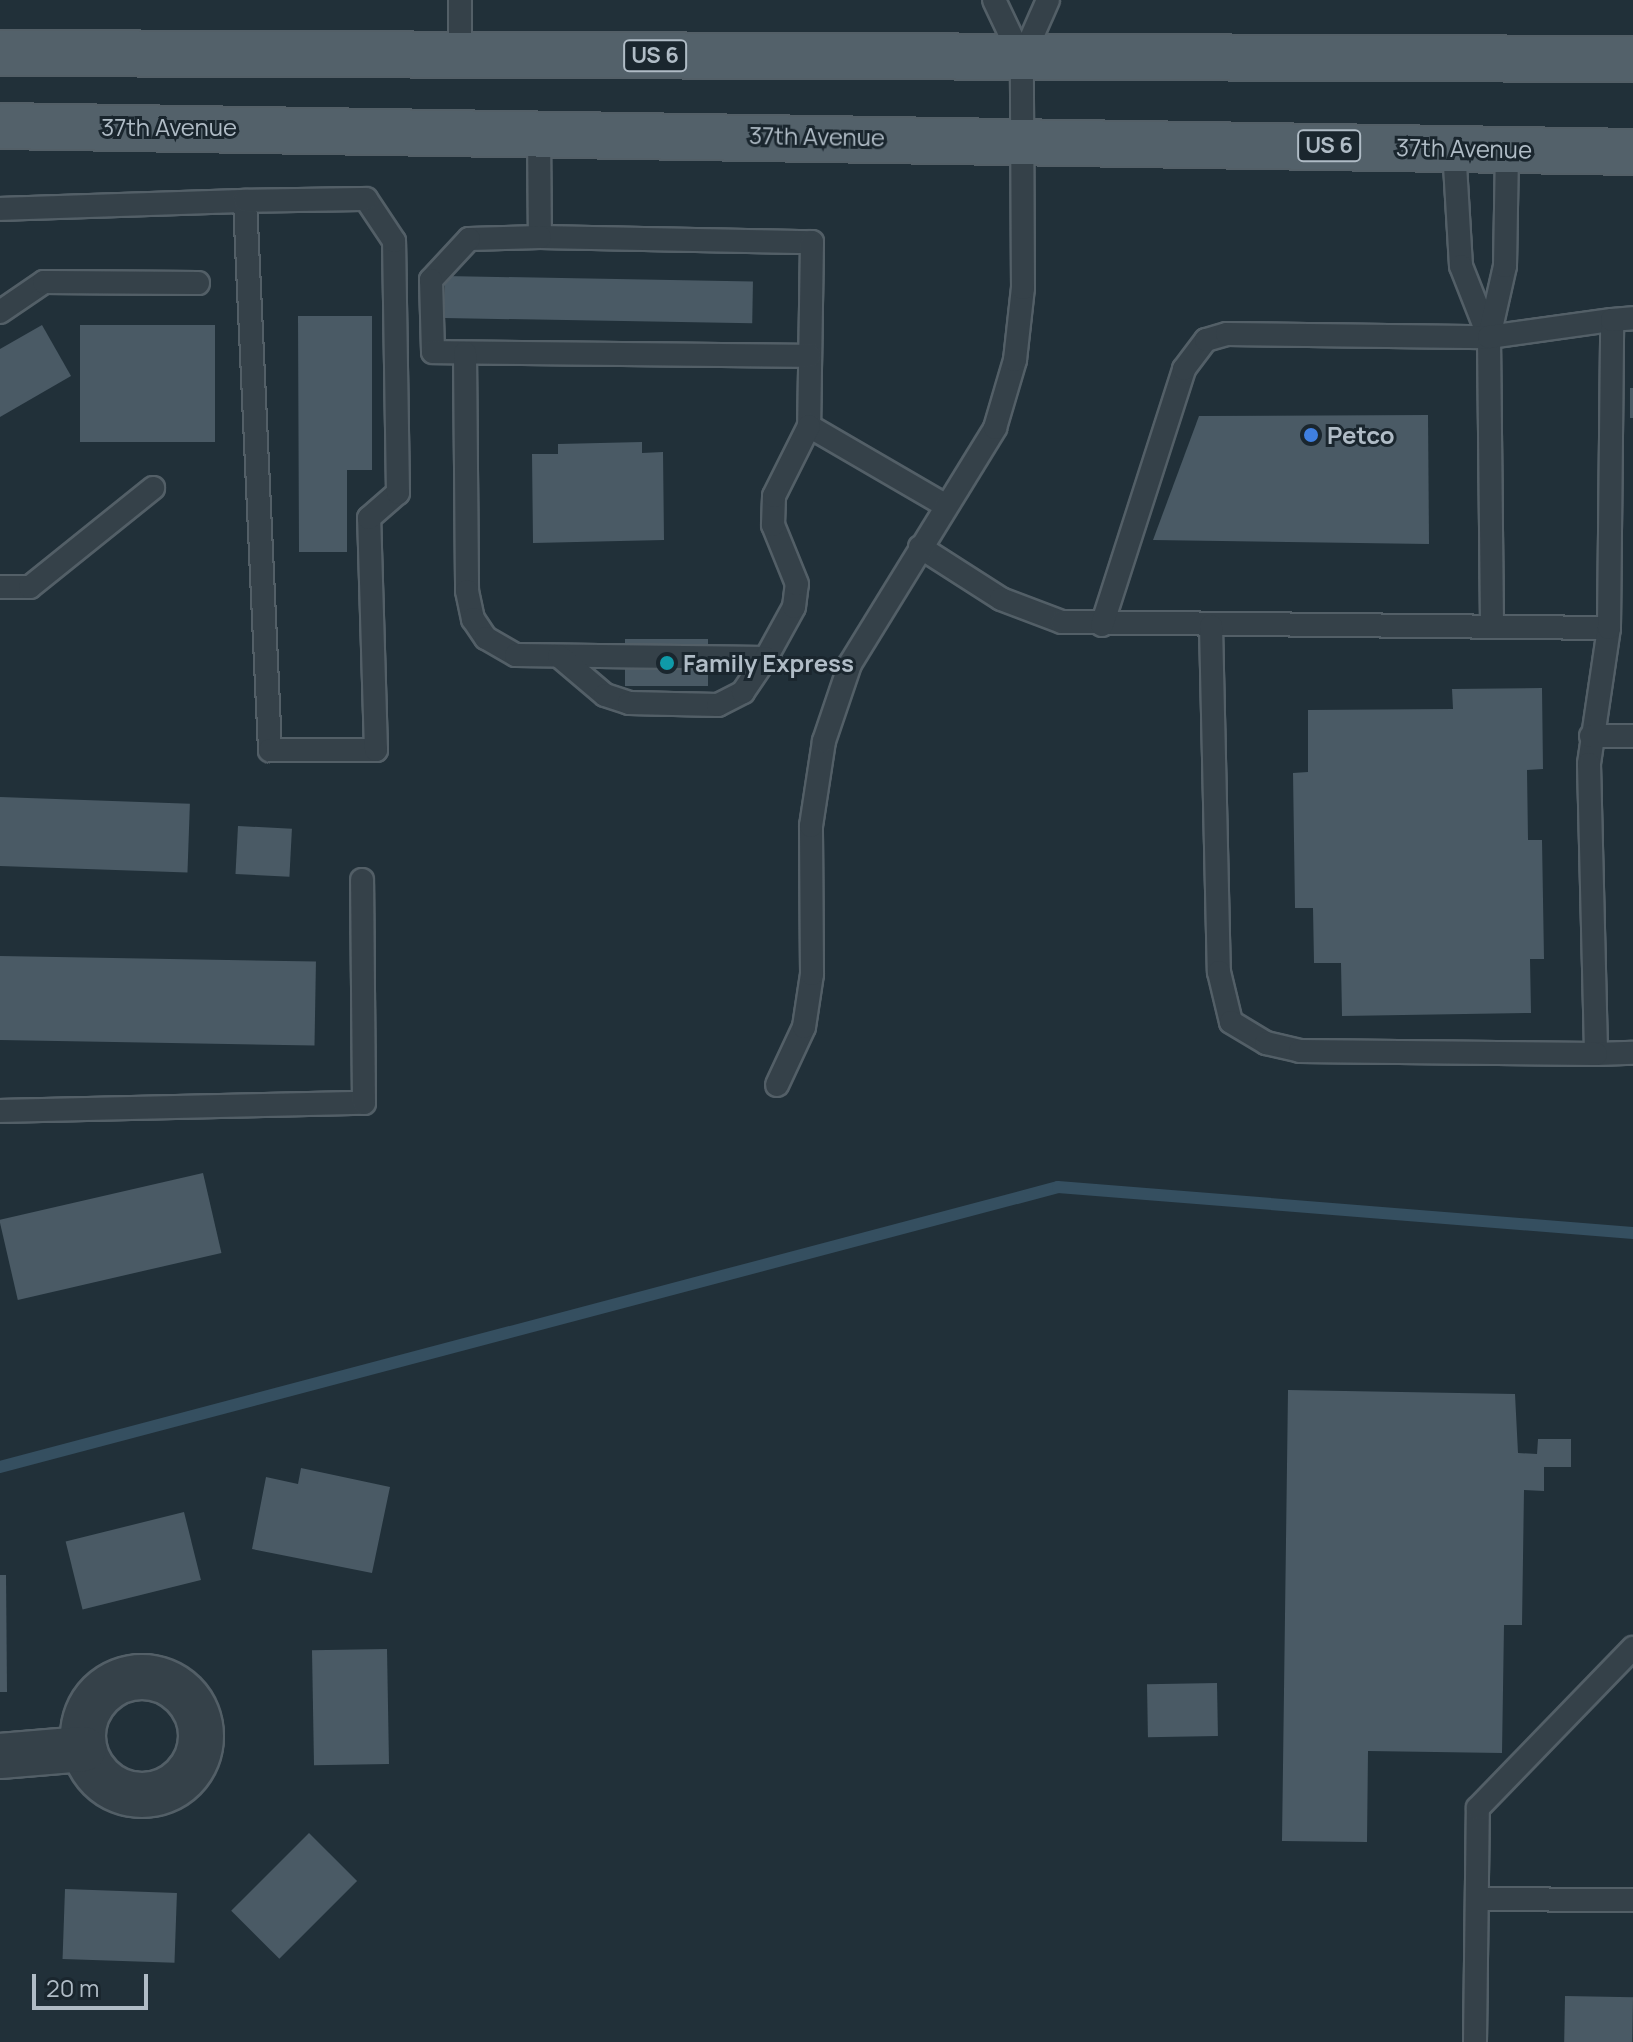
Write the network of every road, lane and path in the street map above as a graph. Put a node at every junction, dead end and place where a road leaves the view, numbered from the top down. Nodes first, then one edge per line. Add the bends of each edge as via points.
1 (460, 0) edge
2 (994, 0) edge
3 (1048, 0) edge
4 (0, 53) edge
5 (460, 54) junction
6 (1022, 59) junction
7 (1633, 59) edge
8 (0, 126) edge
9 (539, 132) junction
10 (1025, 140) junction
11 (1454, 148) junction
12 (1507, 149) junction
13 (1633, 152) edge
14 (245, 201) junction
15 (0, 209) edge
16 (540, 237) junction
17 (198, 283) dead end
18 (0, 312) edge
19 (1623, 319) edge
20 (1489, 337) junction
21 (465, 353) junction
22 (810, 356) junction
23 (809, 426) junction
24 (153, 488) dead end
25 (945, 505) junction
26 (920, 547) junction
27 (0, 587) edge
28 (1102, 625) junction
29 (1211, 626) junction
30 (1492, 626) junction
31 (1609, 628) junction
32 (559, 656) junction
33 (766, 658) junction
34 (1591, 736) junction
35 (1633, 736) edge
36 (362, 880) dead end
37 (1633, 1053) edge
38 (1596, 1054) junction
39 (777, 1085) dead end
40 (0, 1111) edge
41 (1633, 1648) edge
42 (84, 1749) dead end
43 (0, 1756) edge
44 (1477, 1899) junction
45 (1633, 1900) edge
46 (1475, 2042) edge

1 - 5 lane
2 - 6 lane
3 - 6 lane
4 - 5 main road, US 6
5 - 6 main road, US 6
6 - 7 main road, US 6
6 - 10 lane
8 - 9 main road, 37th Avenue / US 6
9 - 10 main road, 37th Avenue / US 6
9 - 16 lane
10 - 11 main road, 37th Avenue / US 6
10 - 25 lane via 1023,288 1015,360 995,428
11 - 12 main road, 37th Avenue / US 6
11 - 20 lane via 1461,266
12 - 13 main road, 37th Avenue / US 6
12 - 20 lane via 1505,266
14 - 14 lane via 270,750 376,750 369,518 398,493 394,241 366,199
14 - 15 lane
16 - 21 lane via 469,239 431,280 433,352
16 - 22 lane via 812,242
17 - 18 lane via 44,282
19 - 20 lane
19 - 31 lane
20 - 28 lane via 1227,334 1206,340 1184,369
20 - 30 lane
21 - 22 lane
21 - 32 lane via 467,591 473,619 486,638 516,655
22 - 23 lane
23 - 25 lane
23 - 33 lane via 774,496 773,525 797,584 794,607
24 - 27 lane via 30,587
25 - 26 lane
26 - 28 lane via 1001,599 1062,622
26 - 39 lane via 850,664 824,741 811,826 812,974 804,1027
28 - 29 lane
29 - 30 lane
29 - 38 lane via 1219,972 1231,1022 1266,1043 1300,1051
30 - 31 lane
31 - 34 lane
32 - 33 lane
32 - 33 lane via 605,695 629,703 718,705 743,692
34 - 35 lane
34 - 38 lane
36 - 40 lane via 364,1103
37 - 38 lane
41 - 44 lane via 1478,1808
42 - 43 street
44 - 45 lane
44 - 46 lane

